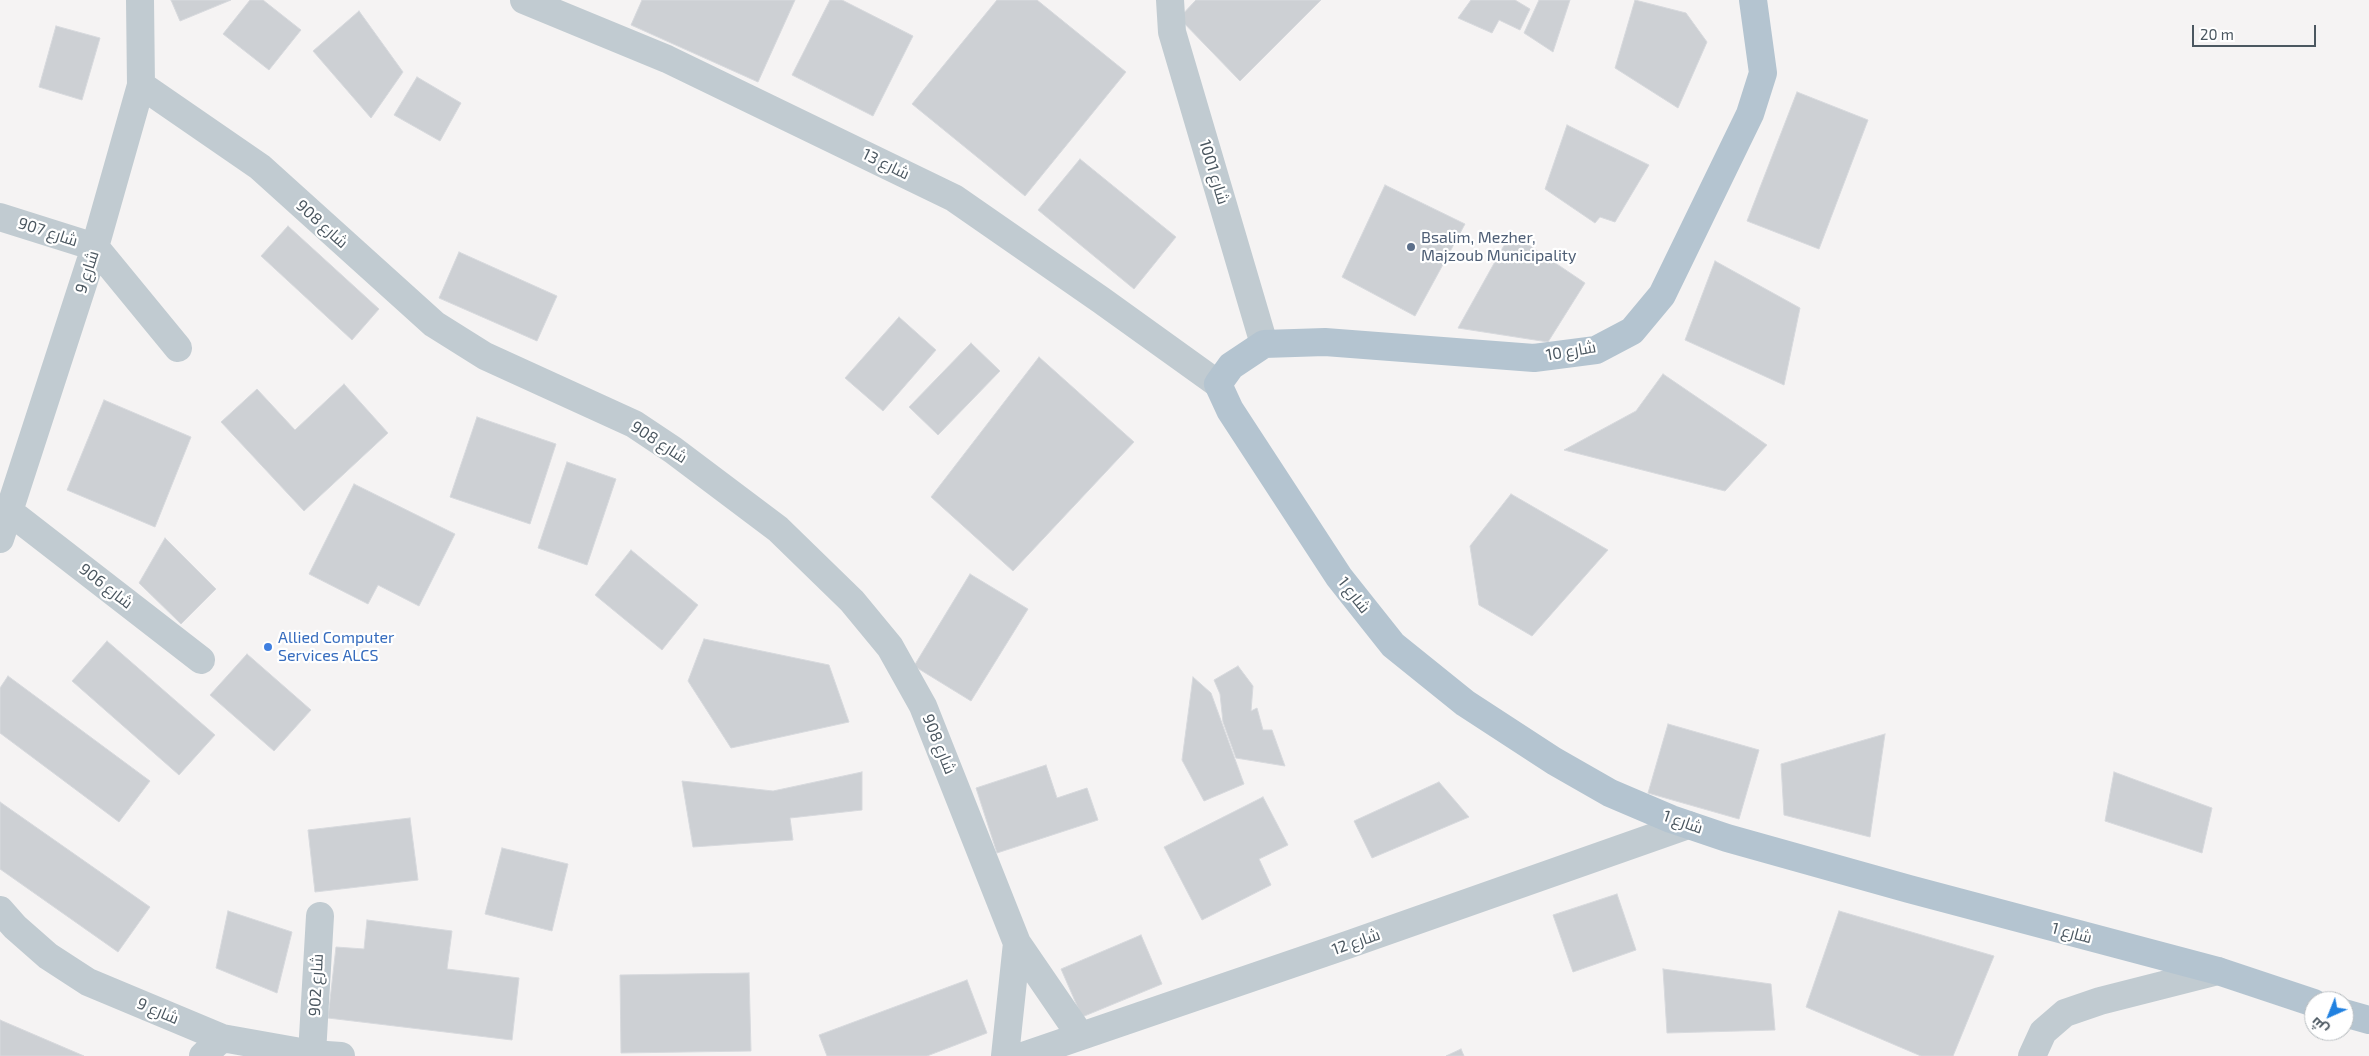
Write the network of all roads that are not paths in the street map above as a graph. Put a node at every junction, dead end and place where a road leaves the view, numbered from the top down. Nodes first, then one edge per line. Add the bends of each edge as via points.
1 (140, 0) edge
2 (524, 0) edge
3 (1170, 0) edge
4 (1753, 0) edge
5 (141, 85) junction
6 (0, 217) edge
7 (95, 247) junction
8 (1264, 344) junction
9 (178, 348) dead end
10 (1218, 384) junction
11 (10, 512) junction
12 (0, 539) edge
13 (201, 660) dead end
14 (1688, 825) junction
15 (0, 910) edge
16 (320, 916) dead end
17 (1017, 943) junction
18 (2218, 971) junction
19 (2304, 1000) edge
20 (2354, 1016) edge
21 (2369, 1020) edge
22 (1080, 1035) junction
23 (212, 1047) edge
24 (312, 1054) junction
25 (342, 1056) edge
26 (1005, 1056) edge
27 (1023, 1056) edge
28 (2032, 1056) edge

1 - 5 street, شارع 9
2 - 10 street, شارع 13 via 676,64 954,198
3 - 8 street, شارع 1001 via 1172,32
4 - 8 main road, شارع 10 via 1763,72 1750,114 1662,295 1632,331 1596,350 1534,358 1325,342
5 - 7 street, شارع 9
5 - 17 street, شارع 908 via 260,167 434,324 485,356 634,424 778,529 846,594 890,647 923,706
6 - 7 street, شارع 907
7 - 9 street
7 - 11 street, شارع 9
8 - 10 main road via 1230,366
10 - 14 main road, شارع 1 via 1230,410 1334,570 1393,645 1465,702 1554,761 1610,793
11 - 12 street, شارع 9
11 - 13 street, شارع 906
14 - 18 main road, شارع 1 via 1909,889
14 - 22 street, شارع 12
15 - 23 street, شارع 9 via 48,956 88,982
16 - 24 street, شارع 902
17 - 22 street, شارع 908
17 - 26 street, شارع 908
18 - 19 main road, شارع 1
18 - 28 street via 2065,1013 2043,1032
20 - 21 main road
22 - 27 street, شارع 12
23 - 24 street, شارع 9
24 - 25 street, شارع 9

